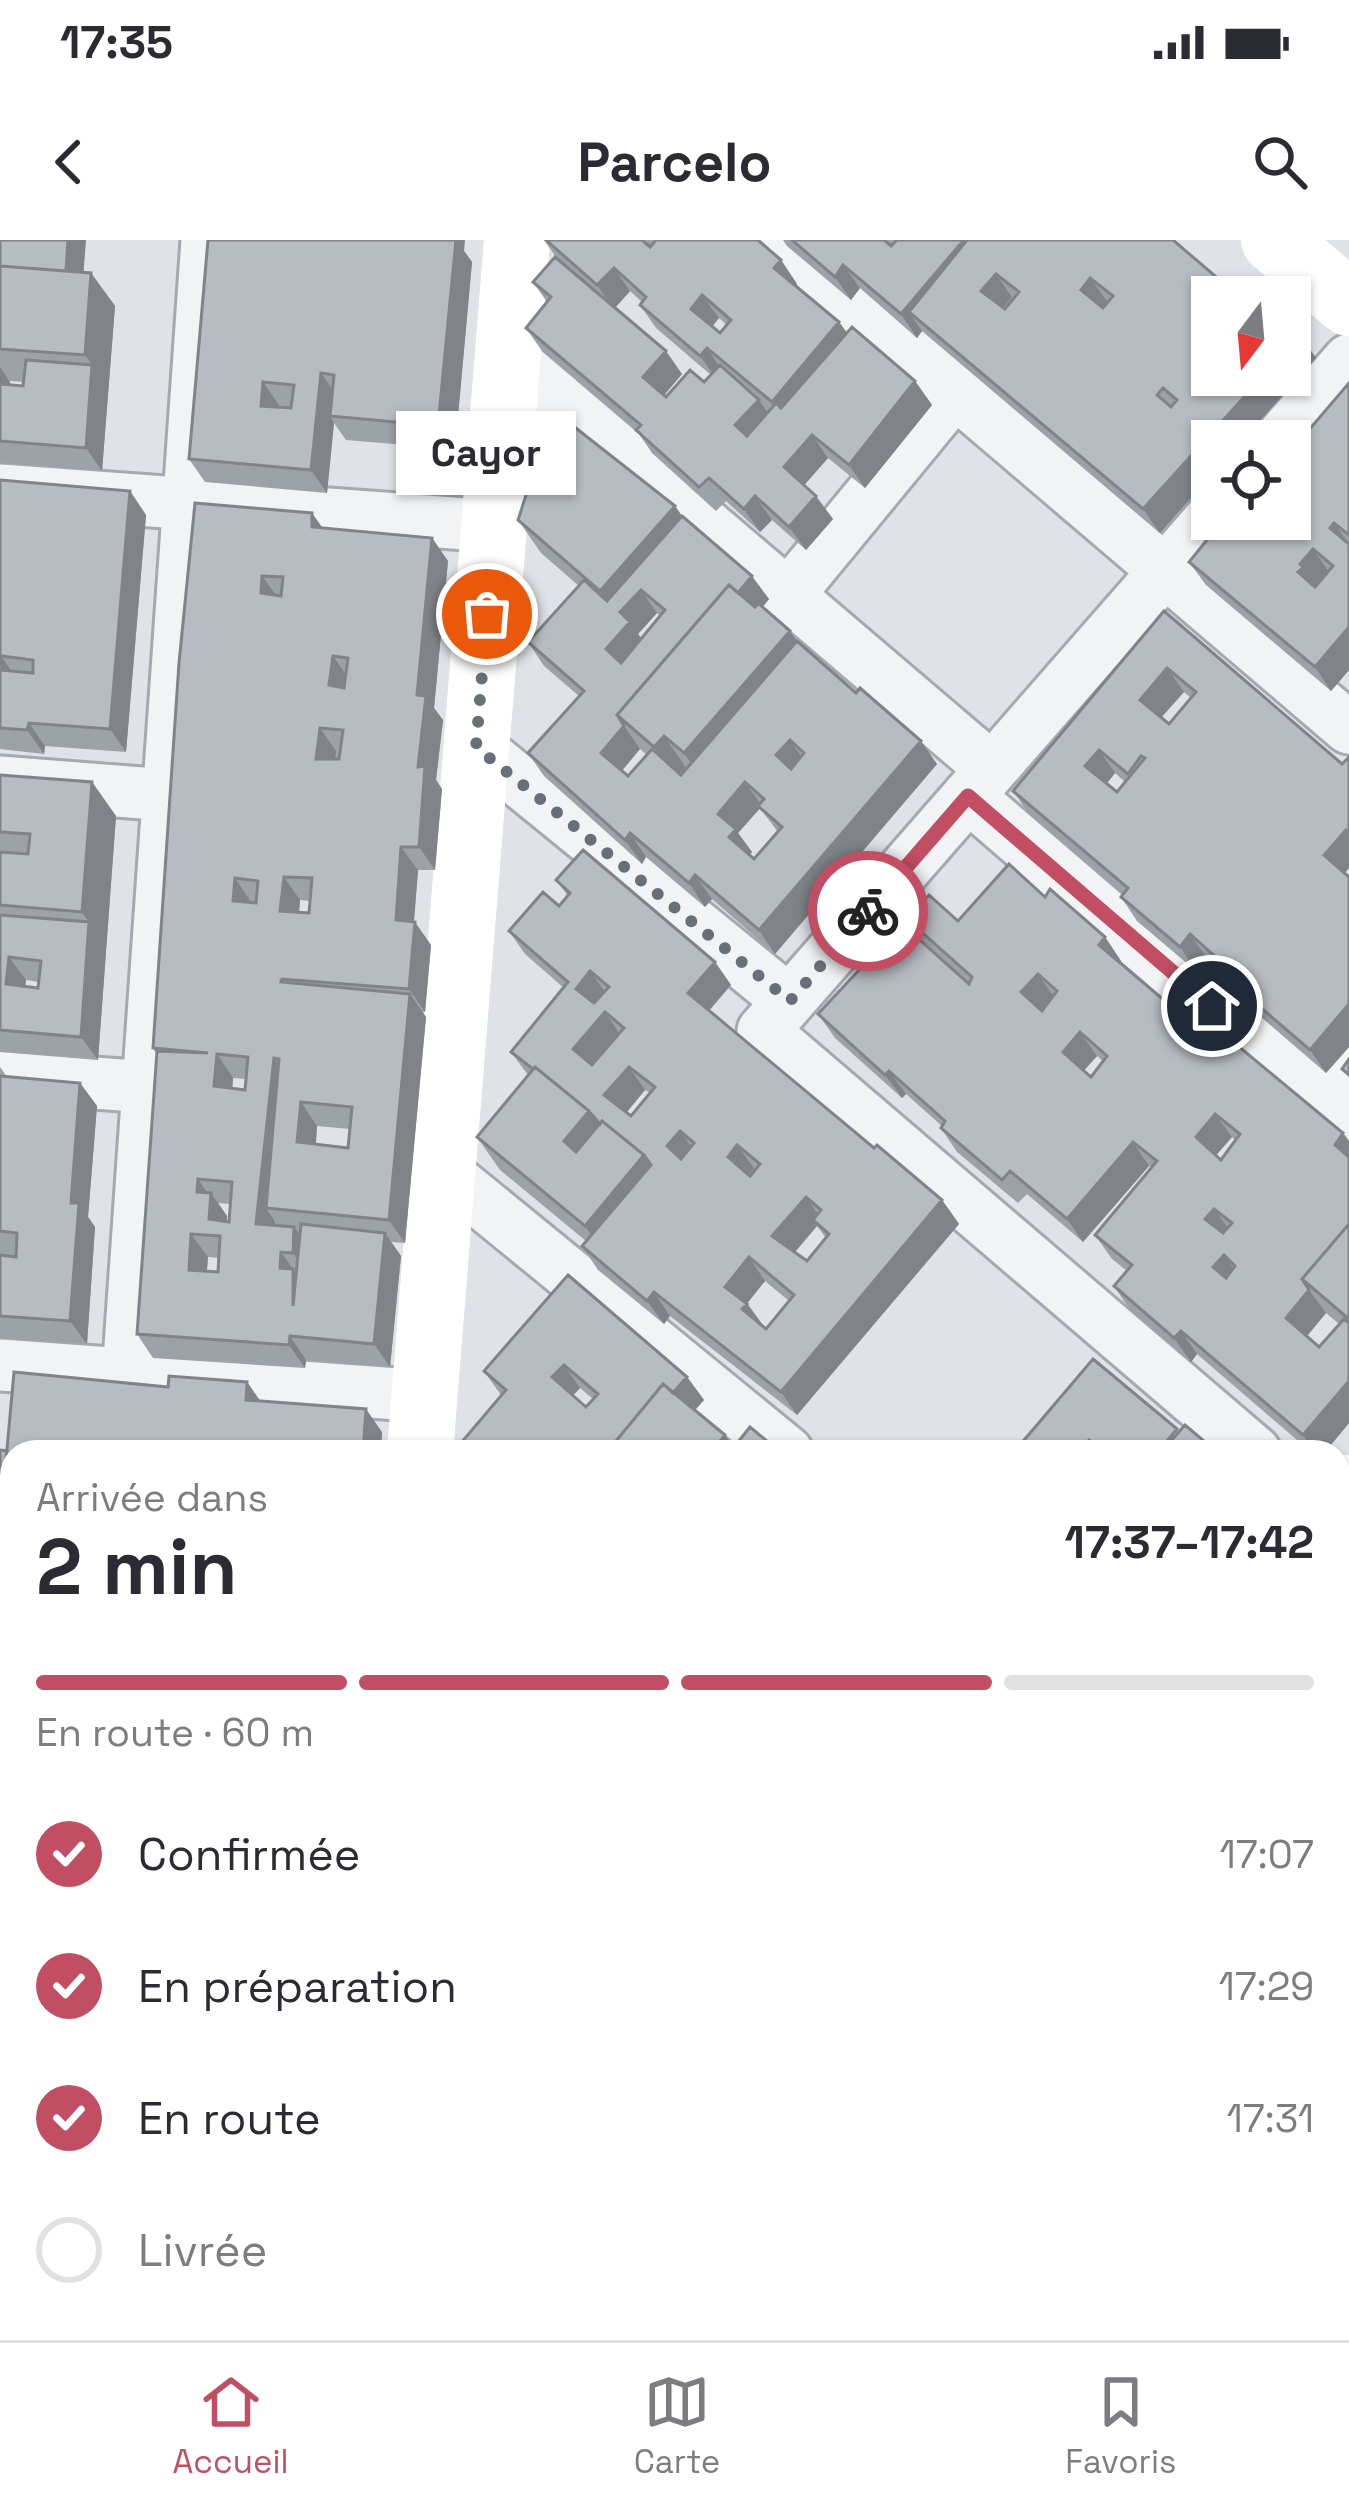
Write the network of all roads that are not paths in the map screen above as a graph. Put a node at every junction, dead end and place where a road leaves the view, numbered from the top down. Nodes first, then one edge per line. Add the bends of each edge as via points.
1 (207, 240) edge
2 (517, 240) edge
3 (777, 240) edge
4 (1274, 240) edge
5 (1342, 282) edge
6 (508, 356) junction
7 (1349, 360) edge
8 (956, 392) junction
9 (1296, 420) edge
10 (0, 490) edge
11 (189, 504) junction
12 (494, 526) junction
13 (1192, 540) edge
14 (1165, 571) junction
15 (788, 595) junction
16 (1349, 728) edge
17 (476, 747) junction
18 (980, 783) junction
19 (168, 795) junction
20 (1, 798) edge
21 (790, 1001) junction
22 (1349, 1057) edge
23 (0, 1076) edge
24 (148, 1087) junction
25 (1333, 1110) edge
26 (443, 1172) junction
27 (0, 1365) edge
28 (128, 1375) junction
29 (422, 1424) edge
30 (773, 1440) edge
31 (1236, 1440) edge

1 - 11 street
2 - 6 street
3 - 8 street
4 - 5 street
6 - 12 street
6 - 15 street
7 - 9 street
8 - 14 street
8 - 15 street
10 - 11 street
11 - 12 street
11 - 19 street
12 - 17 street
13 - 14 street
14 - 16 street
14 - 18 street
15 - 18 street
17 - 21 street
17 - 26 street
18 - 21 street
18 - 25 street
19 - 20 street
19 - 24 street
21 - 31 street via 764,1031 1118,1364
22 - 25 street
23 - 24 street
24 - 28 street
26 - 29 street
26 - 30 street
27 - 28 street
28 - 29 street

